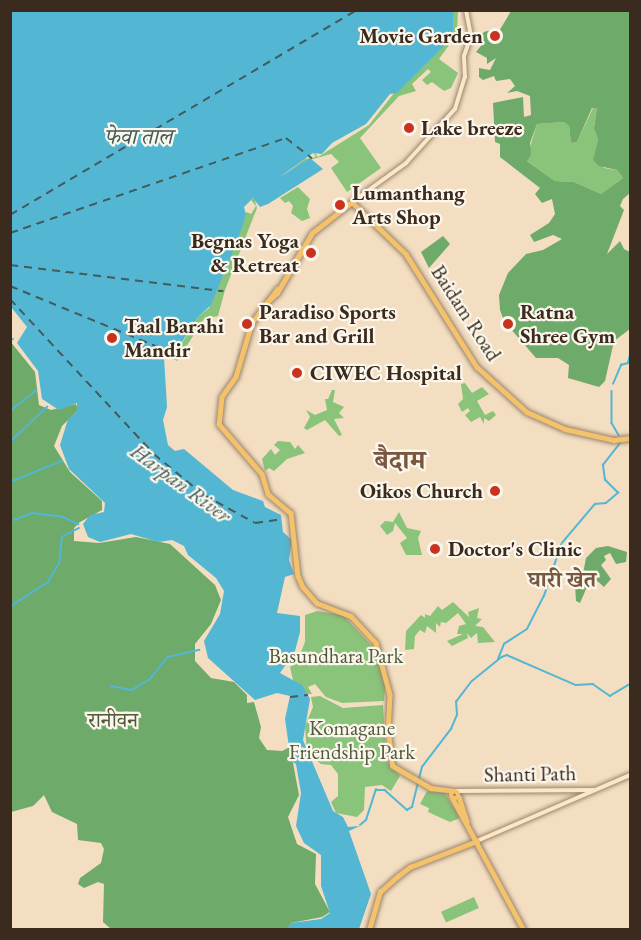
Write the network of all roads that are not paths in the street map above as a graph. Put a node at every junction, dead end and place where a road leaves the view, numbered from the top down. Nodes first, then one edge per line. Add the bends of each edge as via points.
1 (466, 10) edge
2 (353, 203) junction
3 (630, 436) edge
4 (630, 775) edge
5 (441, 789) junction
6 (594, 790) junction
7 (457, 793) junction
8 (452, 797) junction
9 (468, 825) junction
10 (477, 841) junction
11 (369, 930) edge
12 (524, 930) edge

1 - 2 main road via 471,36 464,56 465,77 454,109 406,163
2 - 3 main road, Baidam Road via 408,252 478,363 529,410 566,427 614,438
2 - 5 main road via 323,222 254,319 236,377 222,397 219,424 262,474 268,494 291,513 298,576 303,587 318,604 347,613 374,640 390,695 392,765 421,784
4 - 6 main road
5 - 7 main road
5 - 8 main road
6 - 7 main road, Shanti Path
6 - 10 main road
7 - 8 main road
7 - 9 main road
8 - 9 main road
9 - 10 main road
10 - 11 main road via 410,867 398,876 380,892
10 - 12 main road

